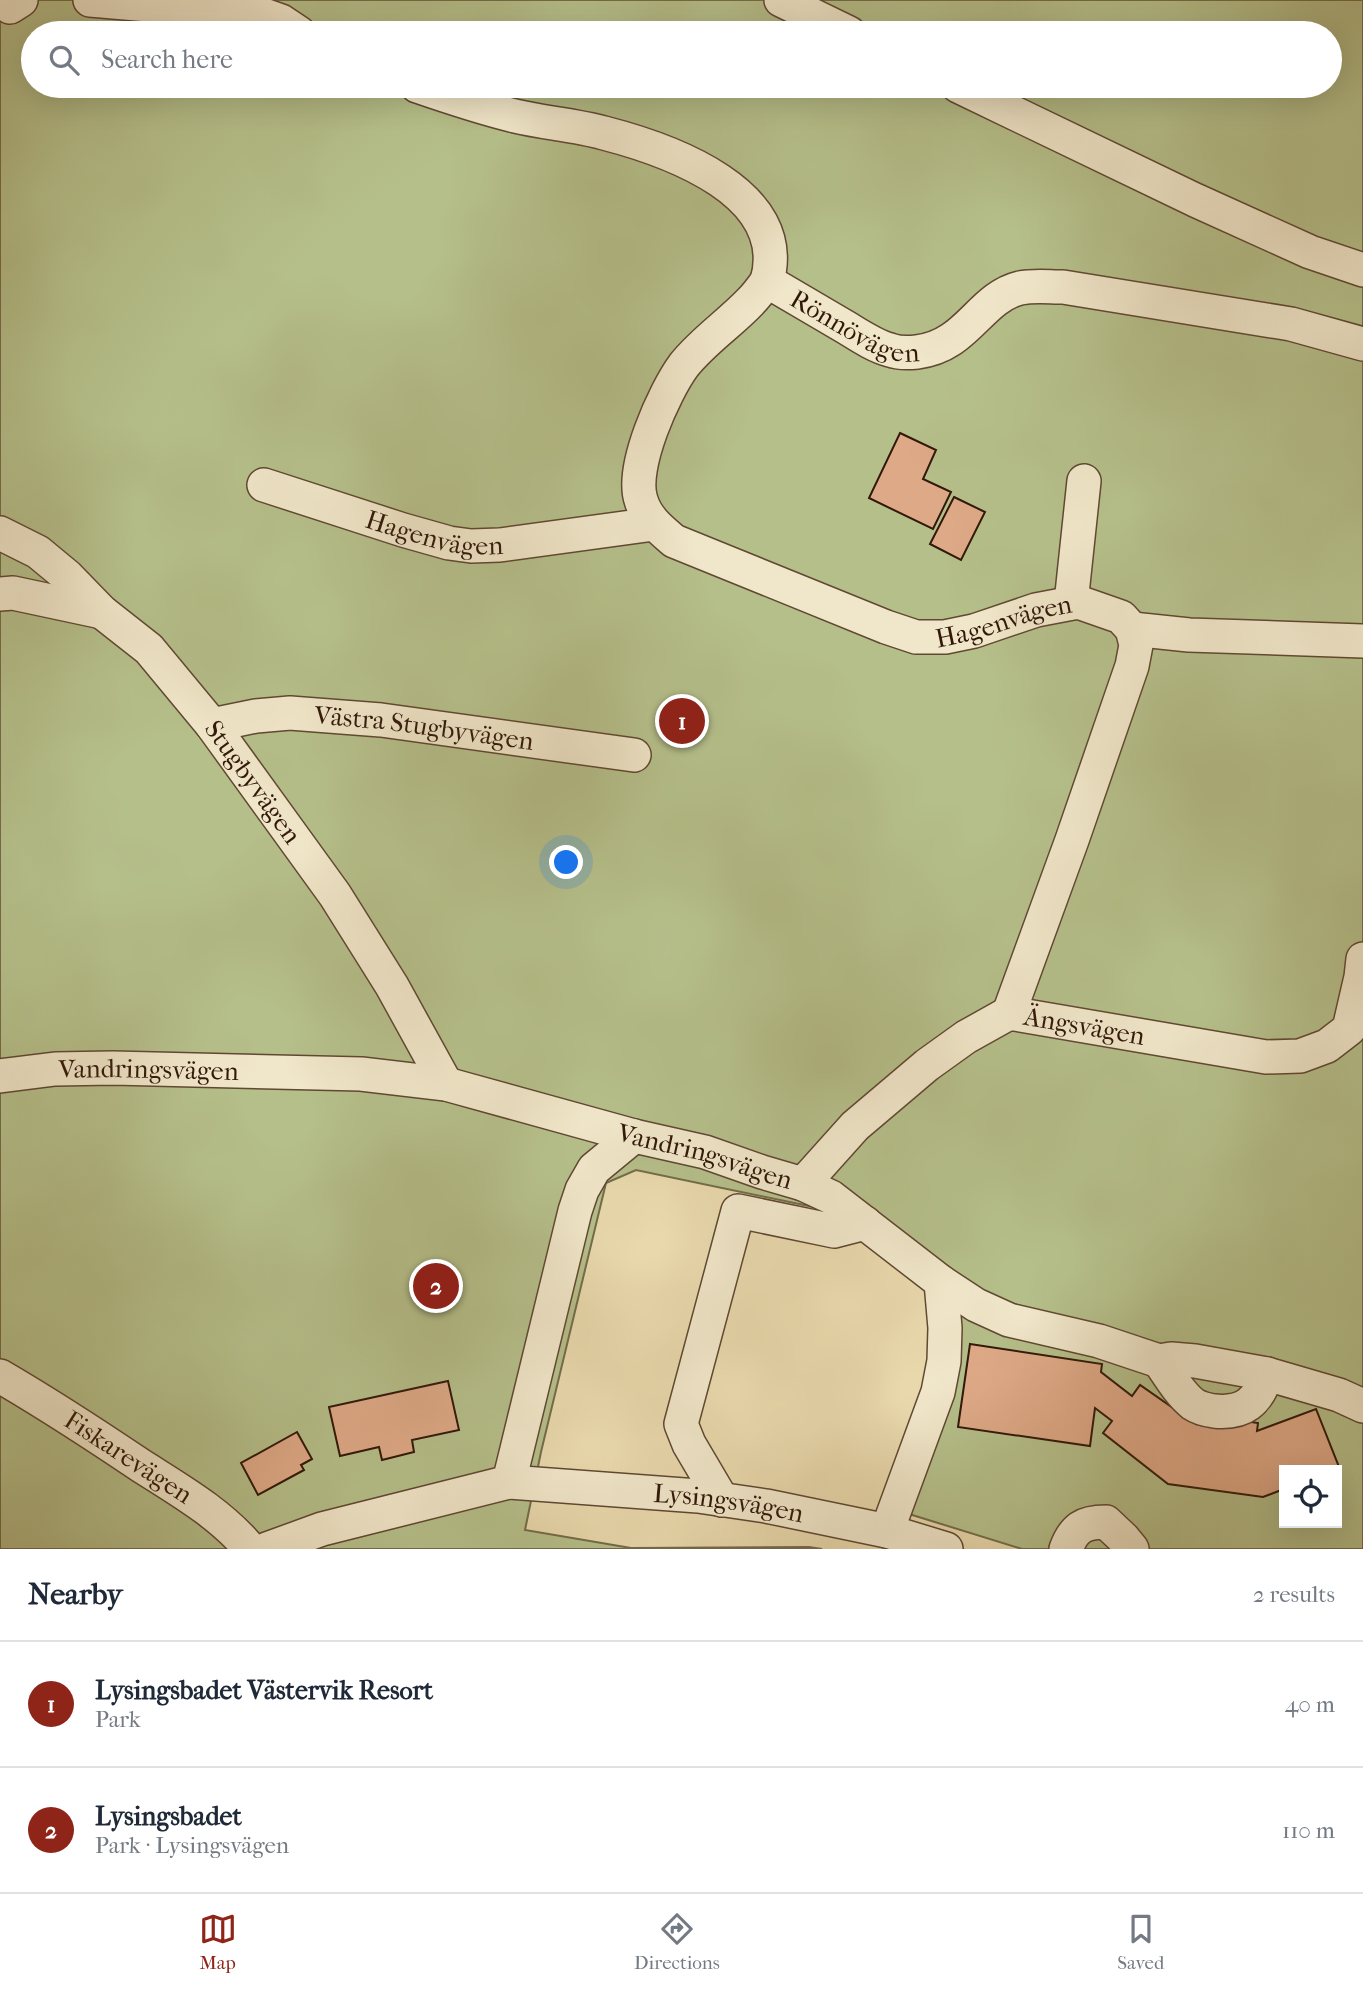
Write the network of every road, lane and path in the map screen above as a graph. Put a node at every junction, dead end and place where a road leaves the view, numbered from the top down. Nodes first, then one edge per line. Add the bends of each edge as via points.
1 (90, 0) edge
2 (781, 0) edge
3 (269, 8) edge
4 (281, 21) edge
5 (824, 21) edge
6 (456, 98) edge
7 (983, 98) edge
8 (1363, 270) edge
9 (767, 281) junction
10 (1363, 344) edge
11 (1084, 481) dead end
12 (264, 485) dead end
13 (654, 524) junction
14 (0, 533) edge
15 (0, 594) edge
16 (1071, 603) junction
17 (102, 612) junction
18 (1132, 629) junction
19 (1363, 641) edge
20 (212, 725) junction
21 (634, 755) dead end
22 (1363, 959) edge
23 (1009, 1013) junction
24 (1356, 1028) edge
25 (0, 1076) edge
26 (446, 1084) junction
27 (634, 1136) junction
28 (803, 1184) junction
29 (865, 1223) junction
30 (941, 1282) junction
31 (1158, 1361) junction
32 (1267, 1374) junction
33 (0, 1376) edge
34 (1363, 1406) edge
35 (509, 1482) junction
36 (722, 1500) junction
37 (887, 1531) junction
38 (250, 1549) edge
39 (267, 1549) edge
40 (946, 1549) edge
41 (1066, 1549) edge
42 (1132, 1549) edge

1 - 3 street
2 - 5 street
3 - 4 street
6 - 9 street, Rönnövägen via 514,116 651,146 705,171 739,194 757,214 771,251
7 - 8 street via 1195,200 1310,252
9 - 10 street, Rönnövägen via 871,342 908,353 930,351 948,342 1000,298 1018,288 1040,286 1291,324
9 - 13 street, Hagenvägen via 685,365 660,409 637,486
11 - 16 street
12 - 13 street, Hagenvägen via 403,530 471,546
13 - 16 street, Hagenvägen via 674,541 916,637 974,631
14 - 17 street, Stugbyvägen via 38,552
15 - 17 street
16 - 18 street, Hagenvägen via 1121,617
17 - 20 street, Stugbyvägen via 149,649
18 - 19 street
18 - 23 street via 1136,645 1132,666
20 - 21 street, Västra Stugbyvägen via 256,716 303,714 380,720
20 - 26 street, Stugbyvägen via 335,894
22 - 24 street, Ängsvägen
23 - 24 street, Ängsvägen via 1266,1057 1300,1056
23 - 28 street, Ängsvägen via 927,1065 855,1125
25 - 26 street, Vandringsvägen via 113,1068 361,1074
26 - 27 street, Vandringsvägen
27 - 28 street, Vandringsvägen via 705,1152
27 - 35 street via 594,1169 582,1190
28 - 29 street, Vandringsvägen via 831,1197
29 - 30 street, Vandringsvägen
29 - 36 street via 834,1231 738,1211 681,1424
30 - 31 street, Vandringsvägen via 976,1306 1009,1320 1099,1341
30 - 37 street via 945,1328 938,1392
31 - 32 street, Vandringsvägen via 1195,1361
31 - 32 street via 1177,1387 1205,1410 1235,1411 1248,1405 1262,1390
32 - 34 street, Vandringsvägen
33 - 38 street, Fiskarevägen via 209,1510
35 - 36 street, Lysingsvägen
35 - 39 street, Lysingsvägen via 322,1529
36 - 37 street, Lysingsvägen
37 - 40 street, Lysingsvägen
41 - 42 street via 1072,1534 1082,1527 1105,1522

